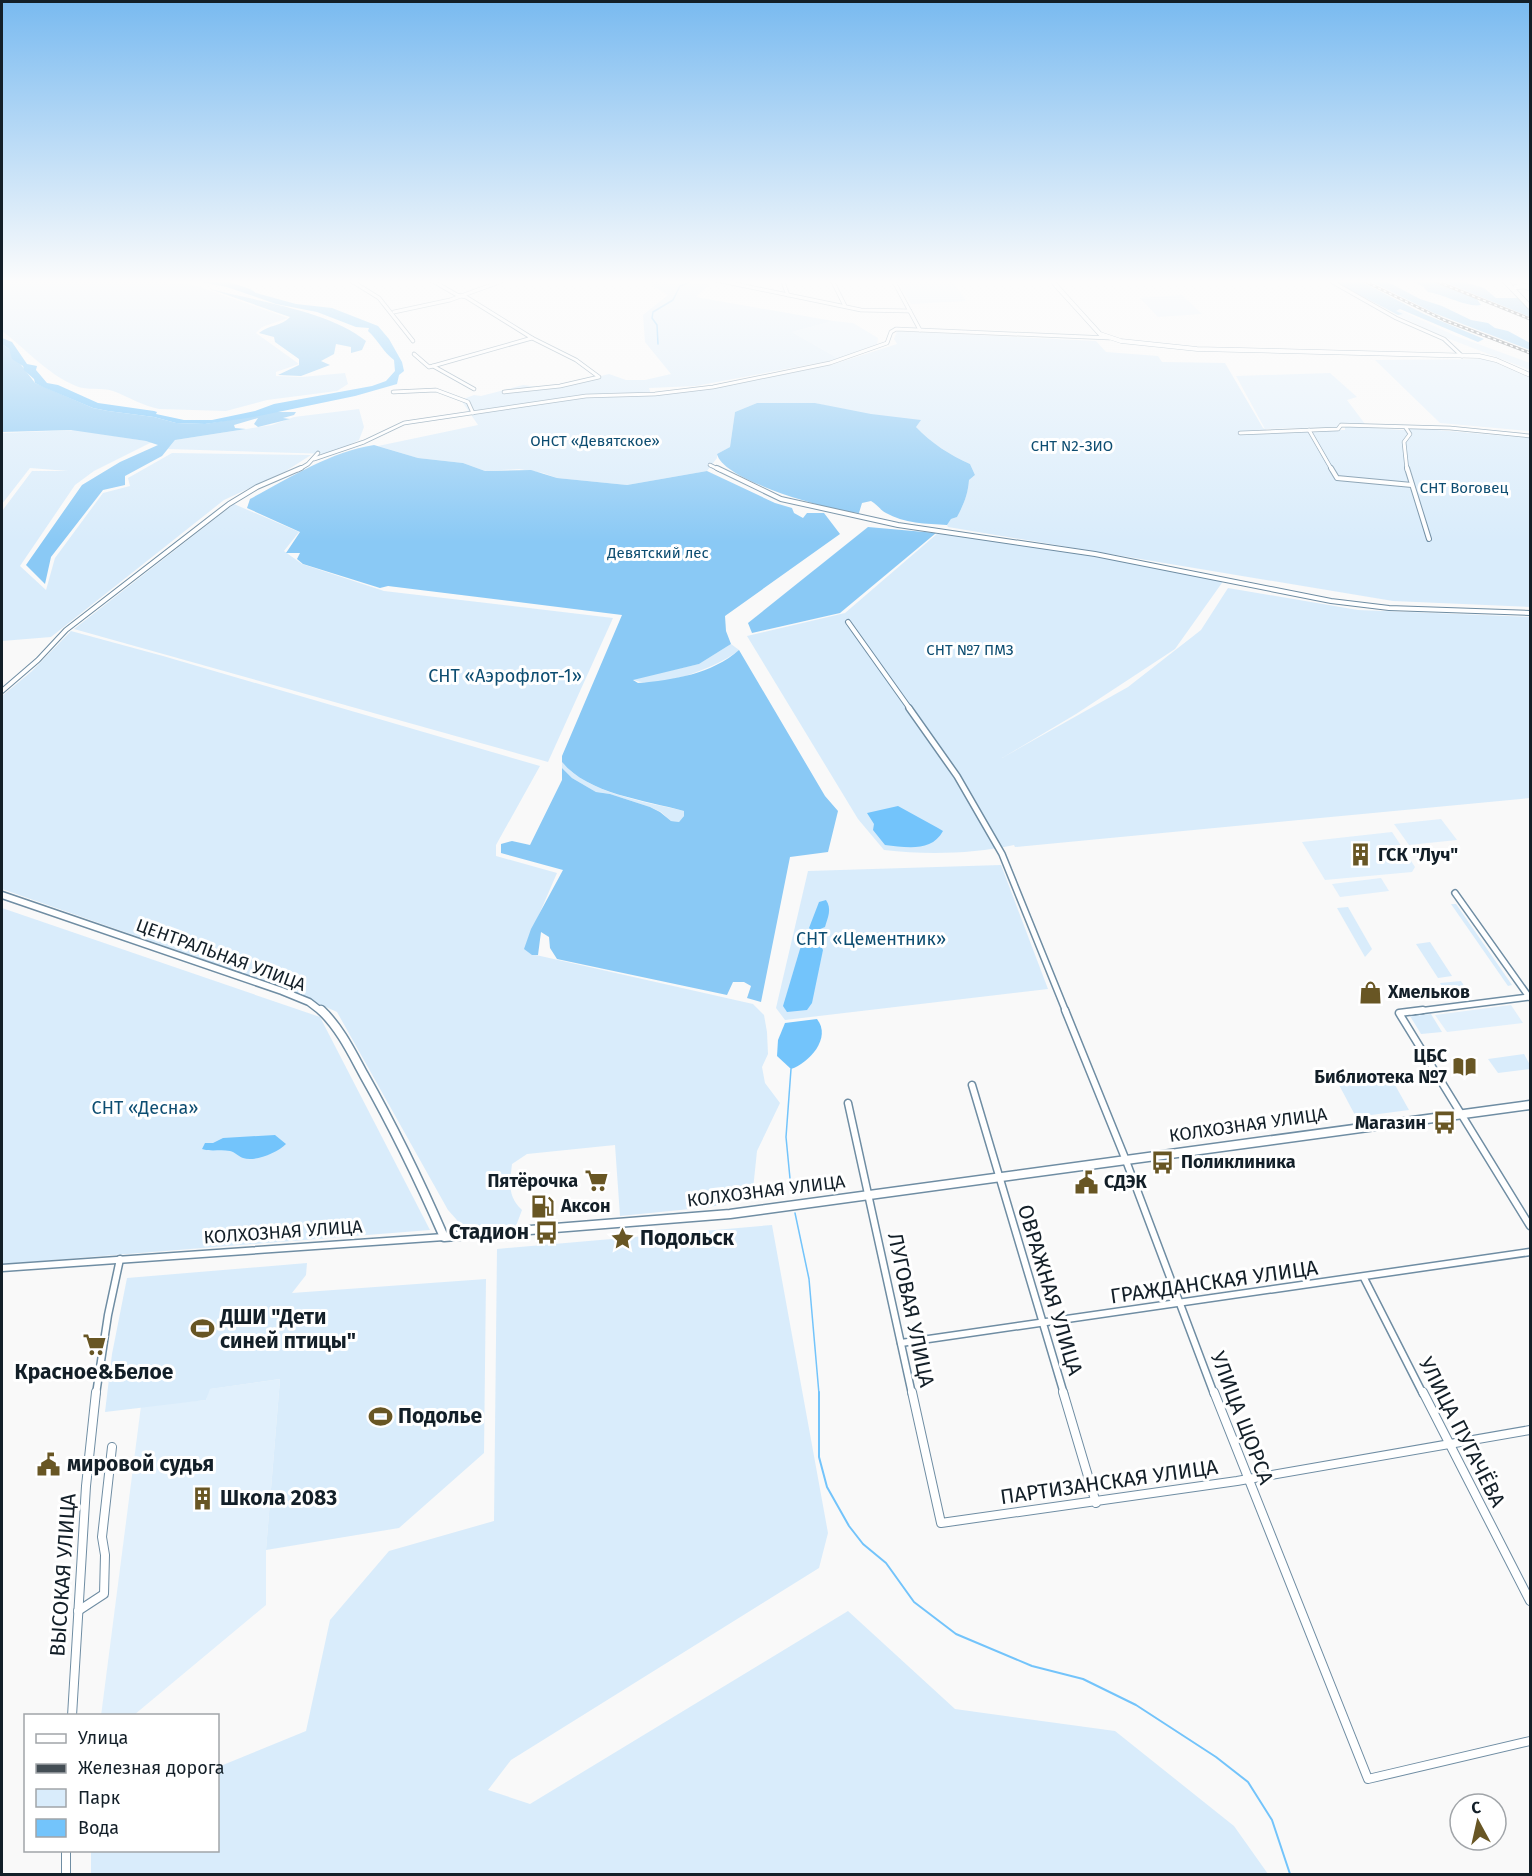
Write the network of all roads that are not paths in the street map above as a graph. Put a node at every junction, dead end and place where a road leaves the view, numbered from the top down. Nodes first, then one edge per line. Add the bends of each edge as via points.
1 (436, 368) edge
2 (586, 368) edge
3 (805, 368) edge
4 (1512, 368) edge
5 (1530, 375) edge
6 (474, 389) dead end
7 (393, 392) dead end
8 (504, 392) dead end
9 (473, 413) junction
10 (1341, 425) joint
11 (1406, 428) junction
12 (1309, 430) junction
13 (1240, 433) dead end
14 (1530, 436) edge
15 (318, 453) dead end
16 (314, 459) junction
17 (710, 465) dead end
18 (1412, 485) junction
19 (1429, 539) dead end
20 (1530, 614) edge
21 (848, 622) dead end
22 (2, 691) edge
23 (1455, 893) dead end
24 (2, 895) edge
25 (1530, 997) edge
26 (972, 1085) dead end
27 (848, 1103) dead end
28 (1530, 1105) edge
29 (1461, 1114) junction
30 (1125, 1158) junction
31 (999, 1178) junction
32 (868, 1195) junction
33 (1530, 1226) edge
34 (444, 1237) junction
35 (1530, 1252) edge
36 (120, 1259) junction
37 (2, 1268) edge
38 (1364, 1278) junction
39 (1178, 1302) junction
40 (1042, 1322) junction
41 (901, 1343) junction
42 (1530, 1430) edge
43 (1449, 1445) junction
44 (112, 1448) dead end
45 (1247, 1480) junction
46 (1096, 1503) junction
47 (941, 1523) joint
48 (1530, 1601) edge
49 (78, 1611) junction
50 (72, 1714) edge
51 (1530, 1741) edge
52 (66, 1852) edge
53 (66, 1875) edge

1 - 6 street
2 - 8 street via 599,377 569,385 521,387
3 - 9 street via 713,387 589,396
4 - 5 street
7 - 9 street via 436,390 468,402
9 - 16 street via 404,423
10 - 11 street
10 - 12 street via 1338,429
11 - 14 street
11 - 18 street via 1410,434 1404,441 1405,452
12 - 13 street
12 - 18 street via 1337,478
15 - 16 street
16 - 22 street via 229,504 66,630 39,660
17 - 20 street via 781,499 898,525 1095,555 1331,601 1389,608
18 - 19 street
21 - 30 street, УЛИЦА ЩОРСА via 957,776 996,843
23 - 25 street
24 - 34 street, ЦЕНТРАЛЬНАЯ УЛИЦА via 282,992 323,1012 376,1095
25 - 29 street via 1399,1013
26 - 31 street, ОВРАЖНАЯ УЛИЦА
27 - 32 street, ЛУГОВАЯ УЛИЦА
28 - 29 street, КОЛХОЗНАЯ УЛИЦА
29 - 30 street, КОЛХОЗНАЯ УЛИЦА
29 - 33 street
30 - 31 street, КОЛХОЗНАЯ УЛИЦА
30 - 39 street, УЛИЦА ЩОРСА
31 - 32 street, КОЛХОЗНАЯ УЛИЦА
31 - 40 street, ОВРАЖНАЯ УЛИЦА
32 - 34 street, КОЛХОЗНАЯ УЛИЦА via 730,1214
32 - 41 street, ЛУГОВАЯ УЛИЦА
34 - 36 street, КОЛХОЗНАЯ УЛИЦА
35 - 38 street, ГРАЖДАНСКАЯ УЛИЦА
36 - 37 street, КОЛХОЗНАЯ УЛИЦА
36 - 49 street, ВЫСОКАЯ УЛИЦА via 95,1412
38 - 39 street, ГРАЖДАНСКАЯ УЛИЦА
38 - 43 street, УЛИЦА ПУГАЧЁВА
39 - 40 street, ГРАЖДАНСКАЯ УЛИЦА
39 - 45 street, УЛИЦА ЩОРСА
40 - 41 street, ГРАЖДАНСКАЯ УЛИЦА
40 - 46 street, ОВРАЖНАЯ УЛИЦА
41 - 47 street, ЛУГОВАЯ УЛИЦА
42 - 43 street, ПАРТИЗАНСКАЯ УЛИЦА
43 - 45 street, ПАРТИЗАНСКАЯ УЛИЦА
43 - 48 street, УЛИЦА ПУГАЧЁВА
44 - 49 street via 102,1537 104,1594
45 - 46 street, ПАРТИЗАНСКАЯ УЛИЦА
45 - 51 street, УЛИЦА ЩОРСА via 1368,1779
46 - 47 street, ПАРТИЗАНСКАЯ УЛИЦА
49 - 50 street, ВЫСОКАЯ УЛИЦА
52 - 53 street

